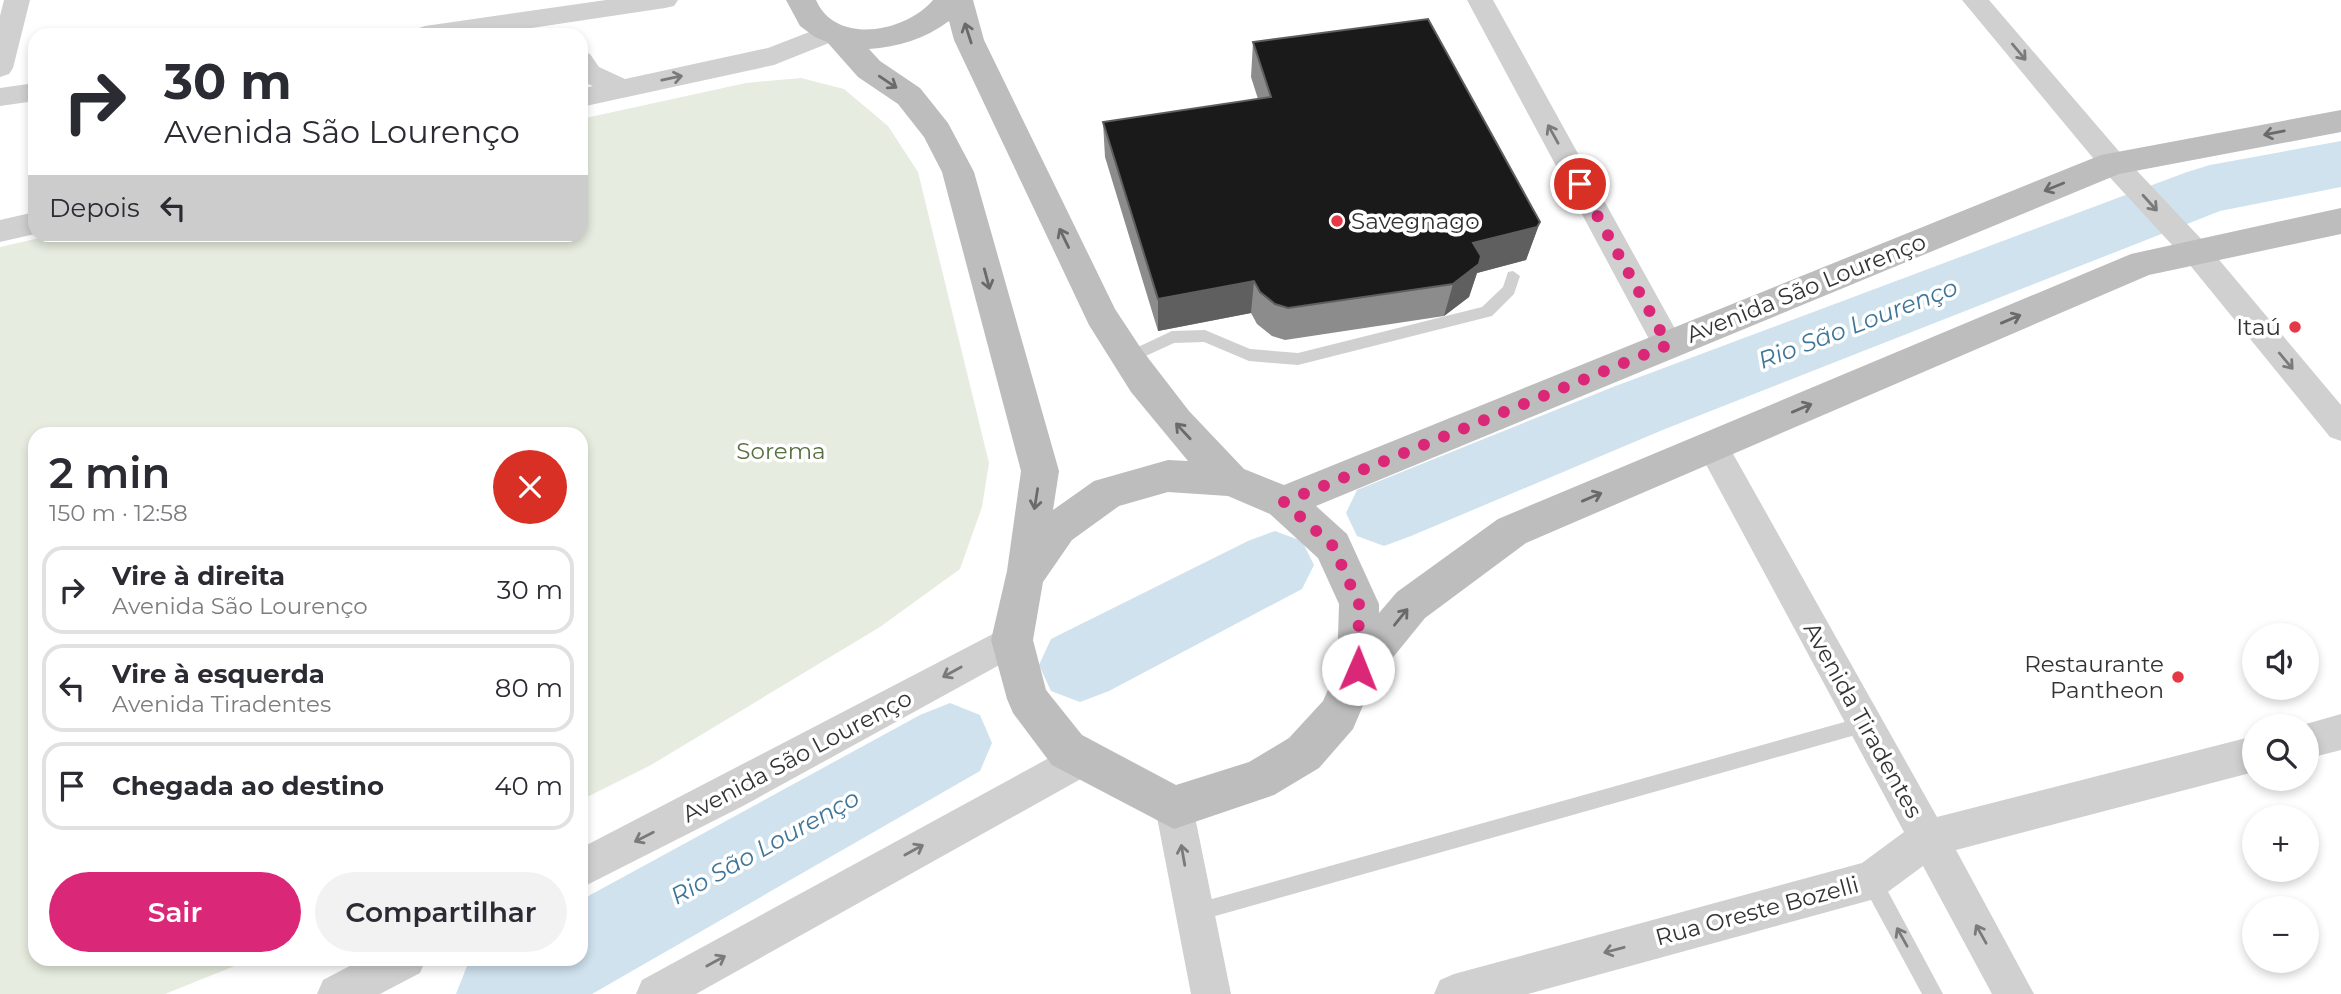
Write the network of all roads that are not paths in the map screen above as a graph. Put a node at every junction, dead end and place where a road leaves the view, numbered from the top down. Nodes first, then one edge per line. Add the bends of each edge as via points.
1 (17, 0) edge
2 (666, 0) edge
3 (801, 0) edge
4 (949, 0) edge
5 (958, 0) edge
6 (1480, 0) edge
7 (1975, 0) edge
8 (609, 8) junction
9 (473, 28) edge
10 (586, 28) edge
11 (834, 34) junction
12 (0, 68) edge
13 (588, 71) edge
14 (623, 89) junction
15 (28, 93) edge
16 (588, 96) edge
17 (0, 97) edge
18 (2341, 121) edge
19 (2120, 171) junction
20 (2341, 221) edge
21 (28, 225) edge
22 (0, 231) edge
23 (2184, 240) junction
24 (1513, 276) dead end
25 (1668, 345) junction
26 (1126, 359) junction
27 (2341, 428) edge
28 (1712, 446) junction
29 (1230, 480) junction
30 (1284, 502) junction
31 (1024, 577) junction
32 (1012, 640) junction
33 (1358, 669) junction
34 (1866, 724) junction
35 (2341, 732) edge
36 (2319, 738) edge
37 (2242, 757) edge
38 (1082, 758) junction
39 (1174, 807) junction
40 (1929, 838) junction
41 (588, 865) edge
42 (1871, 880) junction
43 (1194, 913) junction
44 (392, 966) edge
45 (337, 994) edge
46 (656, 994) edge
47 (1211, 994) edge
48 (1454, 994) edge
49 (1933, 994) edge
50 (2014, 994) edge

1 - 12 street
2 - 8 street
3 - 11 main road via 810,19
4 - 11 main road via 942,13 913,32 875,40
26 -> 5 main road via 970,40
25 -> 6 street
7 -> 19 street
8 - 9 street
8 - 10 street
14 -> 11 street via 774,56
11 -> 31 main road via 869,69 909,96 937,131 958,172 1040,471
13 - 14 street
14 - 16 street
15 - 17 street
18 -> 19 main road, Avenida São Lourenço
19 -> 23 street
19 -> 25 main road, Avenida São Lourenço
20 - 23 main road
21 - 22 street
23 -> 27 street
28 -> 23 main road via 2143,263
24 - 26 lane via 1509,290 1487,312 1298,359 1249,355 1205,337 1172,337
25 - 30 main road, Avenida São Lourenço
29 -> 26 main road via 1179,428
33 -> 28 main road via 1411,605 1512,531
28 - 34 street, Avenida Tiradentes
29 - 30 main road
29 - 31 main road via 1168,477 1108,493 1058,528
30 - 33 main road via 1333,546 1349,581 1359,604
31 - 32 main road
32 - 38 main road via 1028,699 1066,750
32 -> 41 street, Avenida São Lourenço
33 - 39 main road via 1338,715 1304,752 1259,780
34 - 40 street, Avenida Tiradentes
34 - 43 lane
35 - 36 street
37 - 40 street, Rua Oreste Bozelli
38 - 39 main road
46 -> 38 street
43 -> 39 street
40 - 42 street, Rua Oreste Bozelli
50 -> 40 street, Avenida Tiradentes
42 -> 48 street, Rua Oreste Bozelli
49 -> 42 lane
43 - 47 street
44 - 45 street

